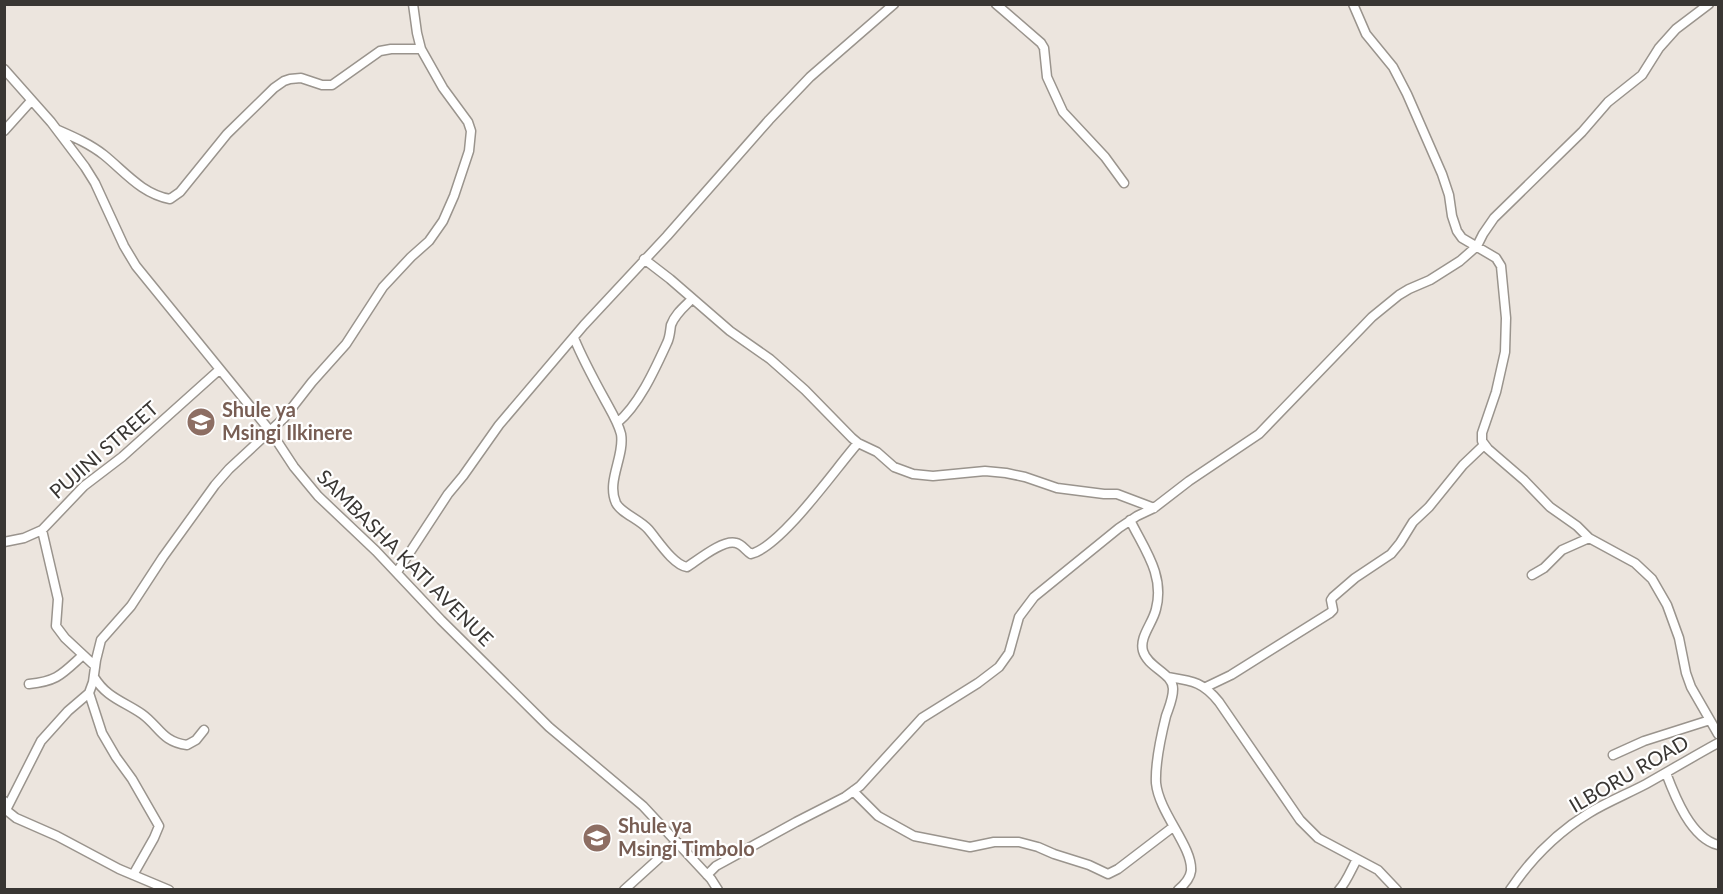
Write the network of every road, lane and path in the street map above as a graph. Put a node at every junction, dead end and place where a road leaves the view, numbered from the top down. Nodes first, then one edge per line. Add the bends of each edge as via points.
1 (413, 4) edge
2 (894, 4) edge
3 (996, 4) edge
4 (1353, 4) edge
5 (1709, 4) edge
6 (421, 49) junction
7 (4, 69) edge
8 (31, 101) junction
9 (57, 130) junction
10 (4, 131) edge
11 (1124, 183) dead end
12 (1477, 246) junction
13 (644, 259) junction
14 (692, 299) junction
15 (574, 338) junction
16 (219, 370) junction
17 (617, 423) junction
18 (271, 432) junction
19 (858, 443) junction
20 (1484, 445) junction
21 (1154, 508) junction
22 (1130, 520) junction
23 (42, 530) junction
24 (1589, 538) junction
25 (4, 542) edge
26 (397, 572) junction
27 (1532, 575) dead end
28 (82, 655) junction
29 (95, 666) junction
30 (94, 677) junction
31 (1168, 677) junction
32 (29, 684) dead end
33 (1206, 687) junction
34 (89, 693) junction
35 (1710, 720) junction
36 (204, 730) dead end
37 (1719, 734) edge
38 (1719, 743) edge
39 (1613, 755) dead end
40 (1666, 773) junction
41 (853, 791) junction
42 (5, 805) edge
43 (1173, 827) junction
44 (677, 842) junction
45 (1719, 845) edge
46 (1357, 859) junction
47 (133, 875) junction
48 (707, 875) junction
49 (1185, 886) edge
50 (169, 890) edge
51 (624, 890) edge
52 (718, 890) edge
53 (1178, 890) edge
54 (1339, 890) edge
55 (1397, 890) edge
56 (1510, 890) edge

1 - 6 street
2 - 13 street via 810,77
3 - 11 street via 1041,43 1047,77 1063,112
4 - 12 street via 1366,34 1393,67 1407,94 1442,174 1457,231
5 - 12 street via 1668,36 1642,75 1608,102 1494,219
6 - 9 street via 380,51 332,85 296,77 284,81 227,134 170,199 147,191 104,155
6 - 18 street via 471,131 449,208 429,241 383,287 346,344
7 - 8 street, SAMBASHA KATI AVENUE
8 - 9 street, SAMBASHA KATI AVENUE
8 - 10 street
9 - 16 street, SAMBASHA KATI AVENUE via 95,183 136,266
12 - 20 street via 1496,258 1501,267 1506,330 1502,367 1482,433
12 - 21 street via 1452,267 1388,303 1259,434
13 - 14 street
13 - 15 street
14 - 17 street via 674,319 650,377
14 - 19 street via 770,359
15 - 17 street
15 - 26 street via 498,425
16 - 18 street, SAMBASHA KATI AVENUE
16 - 23 street, PUJINI STREET via 122,458 84,486
17 - 19 street via 621,436 613,492 617,504 637,518 684,567 729,542 739,543 751,554 760,551 798,515
18 - 26 street, SAMBASHA KATI AVENUE via 307,484
18 - 29 street via 215,485 131,606 103,637
19 - 21 street via 877,452 894,467 913,474 1006,473 1057,488 1117,494
20 - 24 street
20 - 33 street via 1413,522 1391,554 1333,597 1330,613 1232,675
21 - 22 street
22 - 31 street via 1158,578 1157,609 1142,642 1143,651 1149,662
22 - 41 street via 1029,603 1019,617 1009,653 999,667 922,718
23 - 25 street, PUJINI STREET
23 - 28 street via 58,599 56,626
24 - 27 street via 1562,550
24 - 35 street via 1635,563 1652,579 1667,605 1691,687
26 - 44 street, SAMBASHA KATI AVENUE via 549,727 628,793
28 - 29 street
28 - 32 street via 59,676
29 - 30 street
30 - 34 street
30 - 36 street via 107,693 142,714 171,740 187,745
31 - 33 street
31 - 43 street via 1173,691 1156,784
33 - 46 street via 1309,830
34 - 42 street via 41,741
34 - 47 street via 102,733 159,825
35 - 37 street
35 - 39 street
38 - 40 street, ILBORU ROAD
40 - 45 street via 1692,825 1707,841
40 - 56 street, ILBORU ROAD via 1575,822 1542,851
41 - 43 street via 878,816 914,836 970,848 994,842 1019,842 1108,874
41 - 48 street via 716,866
42 - 47 street via 16,818
43 - 49 street via 1190,863
44 - 48 street, SAMBASHA KATI AVENUE
44 - 51 street
46 - 54 street
46 - 55 street via 1378,870
47 - 50 street
48 - 52 street, SAMBASHA KATI AVENUE
49 - 53 street

